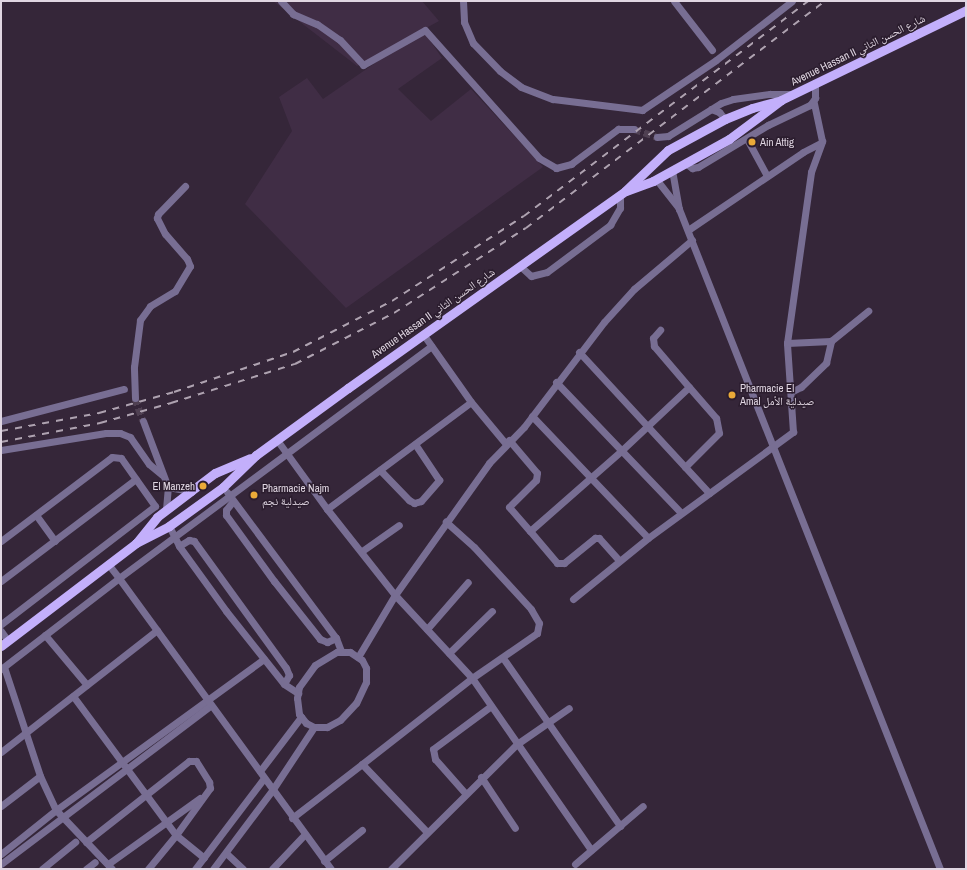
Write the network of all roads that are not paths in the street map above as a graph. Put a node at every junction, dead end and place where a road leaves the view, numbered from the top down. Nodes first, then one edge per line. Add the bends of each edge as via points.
1 (281, 1) edge
2 (463, 1) edge
3 (674, 1) edge
4 (792, 1) edge
5 (966, 10) edge
6 (712, 50) dead end
7 (815, 83) junction
8 (793, 94) junction
9 (781, 100) junction
10 (814, 102) junction
11 (711, 109) junction
12 (734, 115) junction
13 (725, 119) junction
14 (634, 129) tunnel mouth
15 (741, 132) junction
16 (657, 137) tunnel mouth
17 (747, 139) junction
18 (821, 143) junction
19 (661, 155) junction
20 (685, 163) junction
21 (670, 171) junction
22 (767, 176) junction
23 (656, 179) junction
24 (185, 186) dead end
25 (623, 193) junction
26 (679, 209) junction
27 (688, 230) junction
28 (692, 240) junction
29 (520, 266) junction
30 (868, 310) dead end
31 (660, 330) dead end
32 (423, 334) junction
33 (831, 341) junction
34 (787, 342) junction
35 (431, 346) junction
36 (579, 352) junction
37 (556, 382) junction
38 (689, 387) junction
39 (124, 389) dead end
40 (791, 392) junction
41 (135, 398) tunnel mouth
42 (471, 402) junction
43 (532, 416) junction
44 (1, 421) edge
45 (143, 421) tunnel mouth
46 (648, 426) junction
47 (277, 440) junction
48 (507, 442) junction
49 (415, 444) junction
50 (772, 448) junction
51 (1, 450) edge
52 (621, 451) junction
53 (285, 453) junction
54 (256, 456) junction
55 (685, 467) junction
56 (380, 470) junction
57 (214, 474) junction
58 (162, 475) junction
59 (592, 478) junction
60 (136, 479) junction
61 (223, 486) junction
62 (168, 487) junction
63 (191, 491) junction
64 (709, 494) junction
65 (229, 495) junction
66 (233, 501) junction
67 (166, 509) junction
68 (327, 509) junction
69 (681, 514) junction
70 (36, 515) junction
71 (446, 522) junction
72 (399, 525) dead end
73 (169, 526) junction
74 (530, 531) junction
75 (174, 537) junction
76 (648, 538) junction
77 (1, 541) edge
78 (55, 541) junction
79 (136, 544) junction
80 (180, 546) junction
81 (362, 550) junction
82 (619, 560) junction
83 (108, 564) junction
84 (285, 572) junction
85 (119, 578) junction
86 (1, 581) edge
87 (274, 581) junction
88 (468, 582) dead end
89 (395, 595) junction
90 (573, 599) dead end
91 (237, 602) junction
92 (226, 611) junction
93 (492, 611) dead end
94 (1, 624) edge
95 (427, 629) junction
96 (157, 630) junction
97 (1, 631) edge
98 (45, 635) junction
99 (336, 638) junction
100 (5, 644) edge
101 (341, 651) junction
102 (449, 653) junction
103 (358, 656) junction
104 (503, 658) junction
105 (264, 659) junction
106 (2, 668) edge
107 (472, 678) junction
108 (284, 684) junction
109 (87, 685) junction
110 (298, 693) junction
111 (73, 696) junction
112 (209, 702) junction
113 (491, 706) junction
114 (569, 708) dead end
115 (301, 718) junction
116 (548, 722) junction
117 (314, 727) junction
118 (25, 734) junction
119 (517, 744) junction
120 (1, 752) edge
121 (123, 761) junction
122 (362, 764) junction
123 (128, 768) junction
124 (262, 774) junction
125 (40, 776) junction
126 (481, 777) junction
127 (273, 789) junction
128 (146, 793) junction
129 (465, 793) junction
130 (205, 795) junction
131 (1, 806) edge
132 (644, 806) dead end
133 (56, 810) junction
134 (61, 817) junction
135 (292, 818) junction
136 (166, 821) junction
137 (620, 826) junction
138 (515, 828) dead end
139 (362, 830) dead end
140 (427, 832) junction
141 (304, 834) junction
142 (176, 835) junction
143 (75, 842) dead end
144 (86, 842) junction
145 (591, 850) junction
146 (226, 853) junction
147 (1, 854) edge
148 (204, 858) junction
149 (324, 861) junction
150 (95, 862) dead end
151 (1, 864) edge
152 (575, 864) dead end
153 (110, 867) edge
154 (42, 869) edge
155 (86, 869) edge
156 (148, 869) edge
157 (195, 869) edge
158 (213, 869) edge
159 (242, 869) edge
160 (272, 869) edge
161 (331, 869) edge
162 (391, 869) edge
163 (940, 869) edge

1 - 14 street via 293,14 317,24 340,40 363,64 425,30 539,158 556,168 571,164 618,129
2 - 4 street via 464,22 473,43 500,71 521,87 553,99 642,110 716,60
3 - 6 street
5 - 7 main road, Avenue Hassan II شارع الحسن الثاني
7 - 8 main road, Avenue Hassan II شارع الحسن الثاني
7 - 10 street
8 - 9 main road, Avenue Hassan II شارع الحسن الثاني
8 - 11 street via 733,99
9 - 12 main road, Avenue Hassan II شارع الحسن الثاني
9 - 15 main road, Avenue Hassan II شارع الحسن الثاني
10 - 17 street via 768,125
10 - 18 street via 822,132
11 - 13 street via 719,112
11 - 16 street via 668,136
12 - 13 main road, Avenue Hassan II شارع الحسن الثاني
12 - 15 main road via 742,122
13 - 19 main road, Avenue Hassan II شارع الحسن الثاني
15 - 20 main road, Avenue Hassan II شارع الحسن الثاني
17 - 20 street via 698,167 692,168
17 - 22 street
18 - 22 street
18 - 34 street via 811,172
19 - 21 main road via 661,169
19 - 25 main road, Avenue Hassan II شارع الحسن الثاني
20 - 21 main road, Avenue Hassan II شارع الحسن الثاني
21 - 23 main road, Avenue Hassan II شارع الحسن الثاني
21 - 26 street
22 - 27 street
23 - 25 main road, Avenue Hassan II شارع الحسن الثاني
23 - 26 street
24 - 41 street via 157,218 168,238 190,266 175,290 150,306 140,320 134,367
25 - 29 main road, Avenue Hassan II شارع الحسن الثاني
25 - 29 street via 620,208 610,225 547,272 531,276
26 - 27 street
27 - 28 street
28 - 36 street via 634,289
28 - 50 street
29 - 32 main road, Avenue Hassan II شارع الحسن الثاني
30 - 33 street
31 - 38 street via 653,338 654,346
32 - 35 street
32 - 47 main road, Avenue Hassan II شارع الحسن الثاني
33 - 34 street
33 - 40 street via 826,363 801,388
34 - 40 street
35 - 42 street
35 - 53 street
36 - 37 street
36 - 46 street
37 - 43 street
37 - 52 street
38 - 46 street
38 - 55 street via 716,418 719,433
39 - 44 street
40 - 50 street via 793,432
42 - 48 street
42 - 49 street
43 - 48 street
43 - 59 street
45 - 58 street
46 - 52 street
46 - 55 street
47 - 53 street
47 - 54 main road, Avenue Hassan II شارع الحسن الثاني
48 - 71 street
48 - 74 street via 537,474 536,480 509,507
49 - 56 street
49 - 56 street via 439,480 421,501 414,503 409,500
50 - 64 street
50 - 163 street
51 - 58 street via 120,433 130,438 149,464
52 - 59 street
52 - 69 street
53 - 65 street
53 - 68 street
54 - 57 main road, Avenue Hassan II شارع الحسن الثاني
54 - 61 main road, Avenue Hassan II شارع الحسن الثاني
55 - 64 street
56 - 68 street
57 - 61 main road via 221,479
57 - 63 main road, Avenue Hassan II شارع الحسن الثاني
58 - 62 street
59 - 74 street
59 - 76 street
60 - 70 street via 121,458 109,458
60 - 78 street
60 - 94 street via 155,506
61 - 65 street
61 - 73 main road, Avenue Hassan II شارع الحسن الثاني
62 - 63 street
62 - 67 street
63 - 67 main road, Avenue Hassan II شارع الحسن الثاني
64 - 69 street
65 - 66 street
65 - 75 street
66 - 84 street
66 - 87 street via 226,515
67 - 73 main road via 164,520
67 - 79 main road, Avenue Hassan II شارع الحسن الثاني via 147,527
68 - 81 street
69 - 76 street
70 - 77 street
70 - 78 street
71 - 89 street
71 - 104 street via 474,547 537,616 537,634
72 - 81 street
73 - 75 street
73 - 79 main road, Avenue Hassan II شارع الحسن الثاني
74 - 82 street via 558,563 564,563 595,538 599,538
75 - 80 street
75 - 85 street
76 - 82 street
78 - 86 street
79 - 83 main road, Avenue Hassan II شارع الحسن الثاني
80 - 91 street via 189,540 194,541
80 - 92 street
81 - 89 street
82 - 90 street
83 - 85 street
83 - 100 main road, Avenue Hassan II شارع الحسن الثاني
84 - 87 street
84 - 99 street
85 - 96 street
85 - 98 street
87 - 99 street via 320,638 327,642
88 - 95 street
89 - 95 street
89 - 103 street
91 - 92 street
91 - 108 street via 289,672
92 - 105 street
93 - 102 street
95 - 102 street
96 - 109 street
96 - 112 street
97 - 100 street
98 - 106 street
98 - 109 street
99 - 101 street
101 - 103 street
101 - 110 street via 332,653 315,666 302,682
102 - 107 street
103 - 117 street via 364,664 366,677 356,703 333,724 322,728
104 - 107 street
104 - 116 street
105 - 108 street
105 - 112 street
106 - 118 street
107 - 113 street
107 - 122 street
108 - 110 street
109 - 111 street
110 - 115 street via 297,703
111 - 118 street
111 - 121 street
112 - 121 street
112 - 123 street
112 - 124 street
113 - 119 street
113 - 129 street via 434,750 435,758
114 - 116 street
115 - 117 street
115 - 124 street
116 - 119 street
116 - 137 street
117 - 127 street
118 - 120 street
118 - 125 street
119 - 126 street
119 - 145 street
121 - 123 street
121 - 133 street
122 - 135 street
122 - 140 street
123 - 128 street
123 - 134 street
124 - 127 street
124 - 148 street
125 - 131 street
125 - 133 street
126 - 129 street
126 - 138 street
127 - 135 street
127 - 146 street
128 - 130 street via 189,761 196,761 209,782 210,788
128 - 136 street
128 - 144 street
129 - 140 street
130 - 136 street
130 - 142 street
132 - 137 street
133 - 134 street
133 - 147 street
134 - 144 street
134 - 151 street
135 - 141 street
136 - 142 street
136 - 153 street
137 - 145 street
139 - 149 street
140 - 162 street
141 - 149 street
141 - 160 street
142 - 148 street
142 - 156 street
143 - 154 street
144 - 153 street
145 - 152 street
146 - 158 street
146 - 159 street
148 - 157 street
149 - 161 street
150 - 155 street

